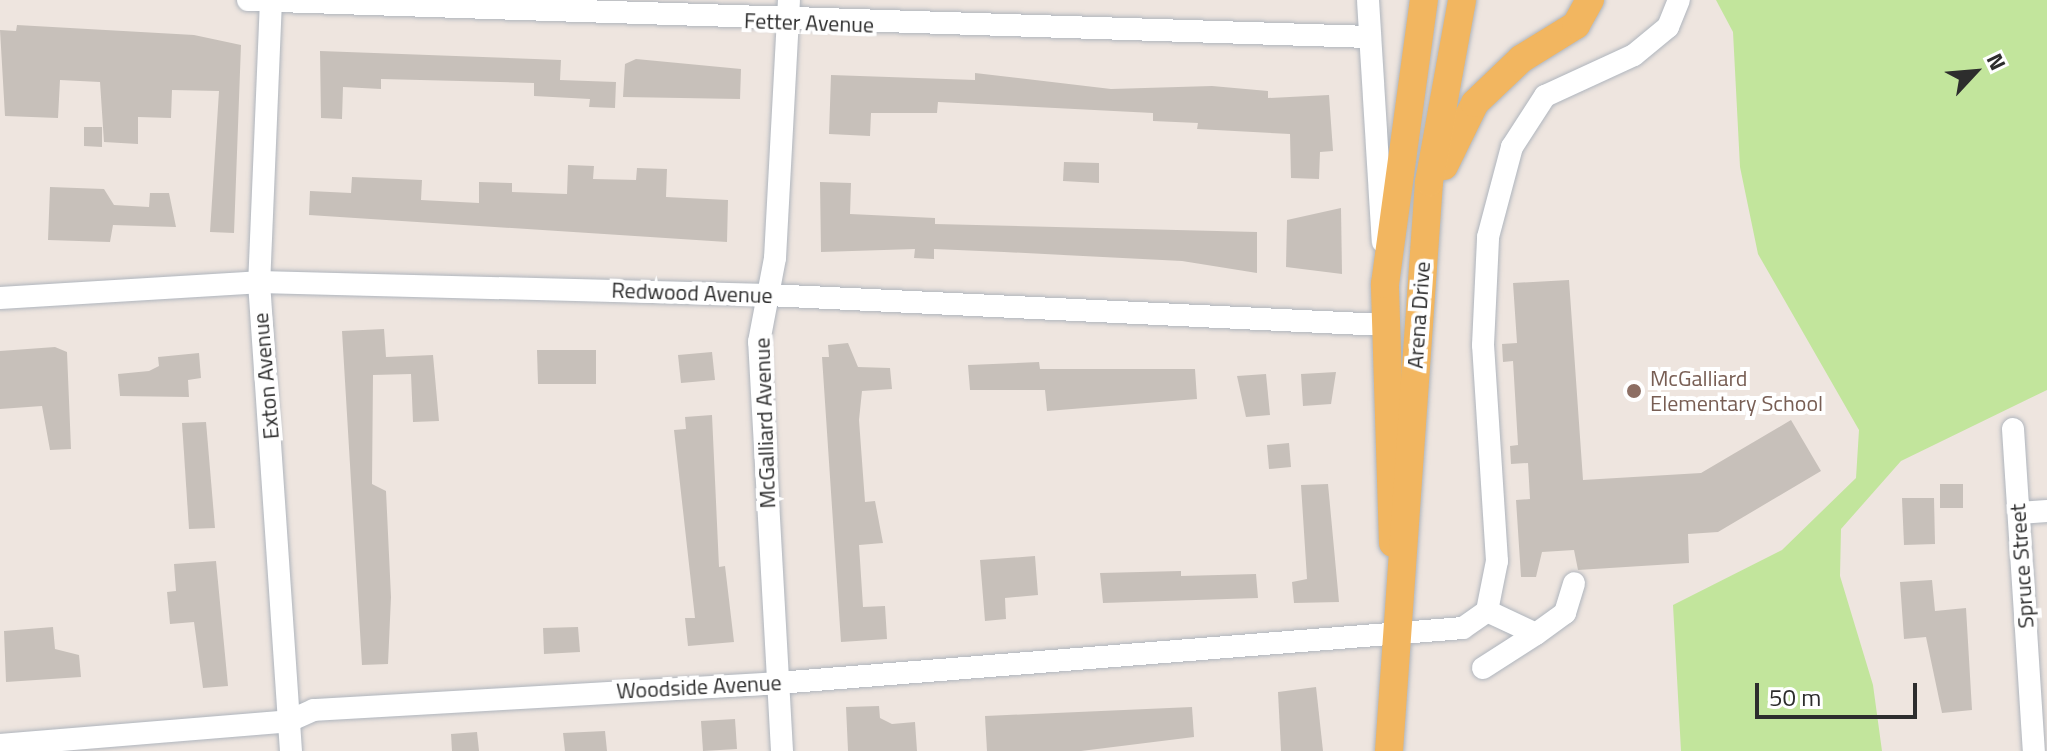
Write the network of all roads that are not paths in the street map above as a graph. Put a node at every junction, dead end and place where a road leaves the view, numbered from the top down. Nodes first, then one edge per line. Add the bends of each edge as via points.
1 (248, 0) edge
2 (789, 0) edge
3 (1368, 0) edge
4 (1424, 0) edge
5 (1462, 0) edge
6 (1590, 0) edge
7 (1679, 0) edge
8 (271, 1) edge
9 (788, 23) junction
10 (1370, 37) junction
11 (1426, 224) junction
12 (259, 282) junction
13 (1385, 284) junction
14 (768, 295) junction
15 (0, 298) edge
16 (1384, 325) junction
17 (2013, 429) dead end
18 (2047, 511) edge
19 (2019, 513) junction
20 (1574, 583) dead end
21 (1487, 611) junction
22 (1400, 632) junction
23 (1536, 634) junction
24 (1483, 668) dead end
25 (778, 683) junction
26 (289, 721) junction
27 (0, 745) edge
28 (291, 751) edge
29 (782, 751) edge
30 (1389, 751) edge
31 (2034, 751) edge

1 - 8 street, Fetter Avenue
2 - 9 street, McGalliard Avenue
3 - 10 street
4 - 13 main road, Arena Drive
5 - 11 main road, Arena Drive
6 - 11 main road via 1576,25 1521,59 1475,103 1446,159
7 - 21 street via 1668,27 1634,55 1545,96 1512,147 1488,237 1483,345 1497,561
8 - 9 street, Fetter Avenue
8 - 12 street, Exton Avenue
9 - 10 street, Fetter Avenue
9 - 14 street, McGalliard Avenue
10 - 13 street
11 - 22 main road, Arena Drive
12 - 14 street, Redwood Avenue
12 - 15 street, Redwood Avenue
12 - 26 street, Exton Avenue
13 - 16 main road, Arena Drive
14 - 16 street, Redwood Avenue
14 - 25 street, McGalliard Avenue via 759,342
16 - 22 main road, Arena Drive
17 - 19 street, Spruce Street
18 - 19 street
19 - 31 street, Spruce Street
20 - 23 street via 1565,613
21 - 22 street, Woodside Avenue via 1463,628
21 - 23 street
22 - 25 street, Woodside Avenue
22 - 30 main road, Arena Drive
23 - 24 street
25 - 26 street, Woodside Avenue via 314,710
25 - 29 street, McGalliard Avenue
26 - 27 street, Woodside Avenue
26 - 28 street, Exton Avenue

